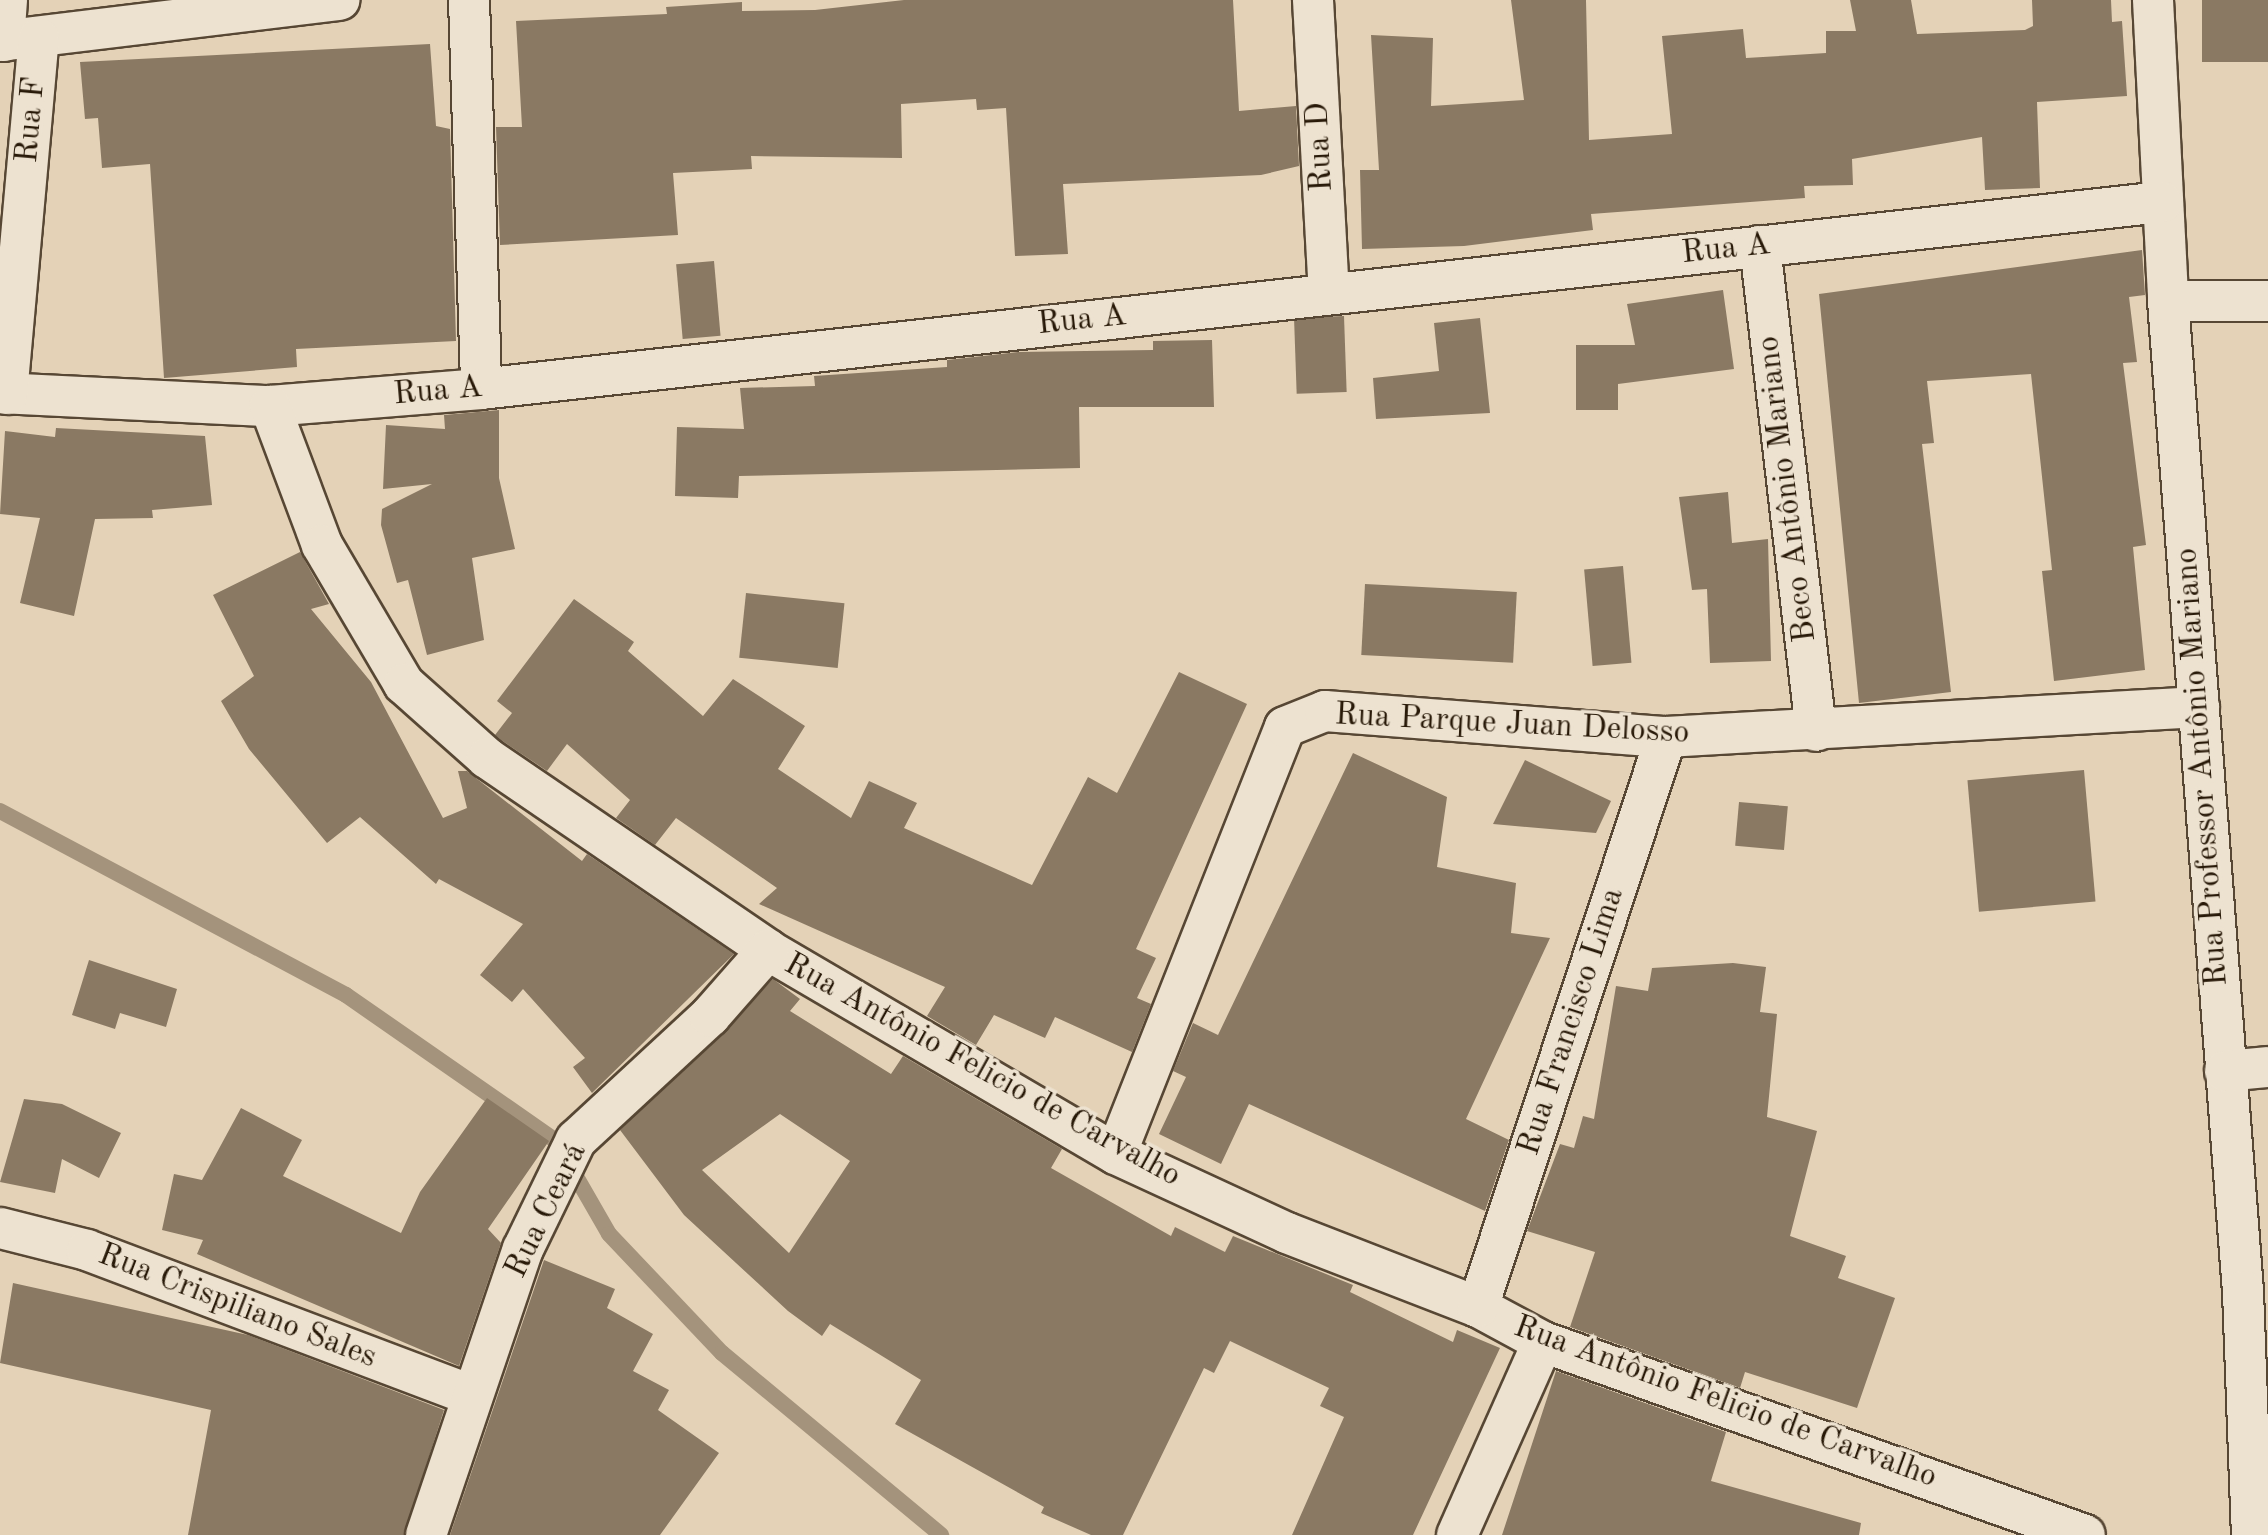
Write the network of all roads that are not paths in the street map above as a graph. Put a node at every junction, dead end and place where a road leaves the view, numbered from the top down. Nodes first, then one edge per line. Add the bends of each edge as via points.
1 (7, 0) edge
2 (340, 0) edge
3 (469, 0) edge
4 (1313, 0) edge
5 (2153, 0) edge
6 (15, 40) edge
7 (2162, 202) junction
8 (1760, 246) junction
9 (1329, 293) junction
10 (2168, 301) junction
11 (2268, 301) edge
12 (481, 389) junction
13 (3, 394) edge
14 (270, 406) junction
15 (2199, 707) junction
16 (1816, 731) junction
17 (1666, 737) junction
18 (768, 950) junction
19 (2268, 1067) edge
20 (2225, 1071) junction
21 (1116, 1154) junction
22 (0, 1228) edge
23 (1478, 1307) junction
24 (1543, 1342) junction
25 (471, 1395) junction
26 (426, 1535) edge
27 (1457, 1535) edge
28 (2085, 1535) edge
29 (2252, 1535) edge

1 - 6 street, Rua F
2 - 6 street
3 - 12 street
4 - 9 street, Rua D
5 - 7 street, Rua Professor Antônio Mariano
6 - 13 street, Rua F
7 - 8 street, Rua A
7 - 10 street, Rua Professor Antônio Mariano
8 - 9 street, Rua A
8 - 16 street, Beco Antônio Mariano
9 - 12 street, Rua A
10 - 11 street
10 - 15 street, Rua Professor Antônio Mariano
12 - 14 street, Rua A
13 - 14 street, Rua A
14 - 18 street, Rua Antônio Felicio de Carvalho via 322,545 404,684 487,758
15 - 16 street, Rua Parque Juan Delosso
15 - 20 street, Rua Professor Antônio Mariano
16 - 17 street, Rua Parque Juan Delosso
17 - 21 street, Rua Parque Juan Delosso via 1325,711 1285,727
17 - 23 street, Rua Francisco Lima
18 - 21 street, Rua Antônio Felicio de Carvalho
18 - 25 street, Rua Ceará via 710,1016 576,1140 523,1249
19 - 20 street
20 - 29 street, Rua Professor Antônio Mariano
21 - 23 street, Rua Antônio Felicio de Carvalho via 1287,1233
22 - 25 street, Rua Crispiliano Sales via 87,1250
23 - 24 street, Rua Antônio Felicio de Carvalho
24 - 27 street
24 - 28 street, Rua Antônio Felicio de Carvalho
25 - 26 street, Rua Ceará

